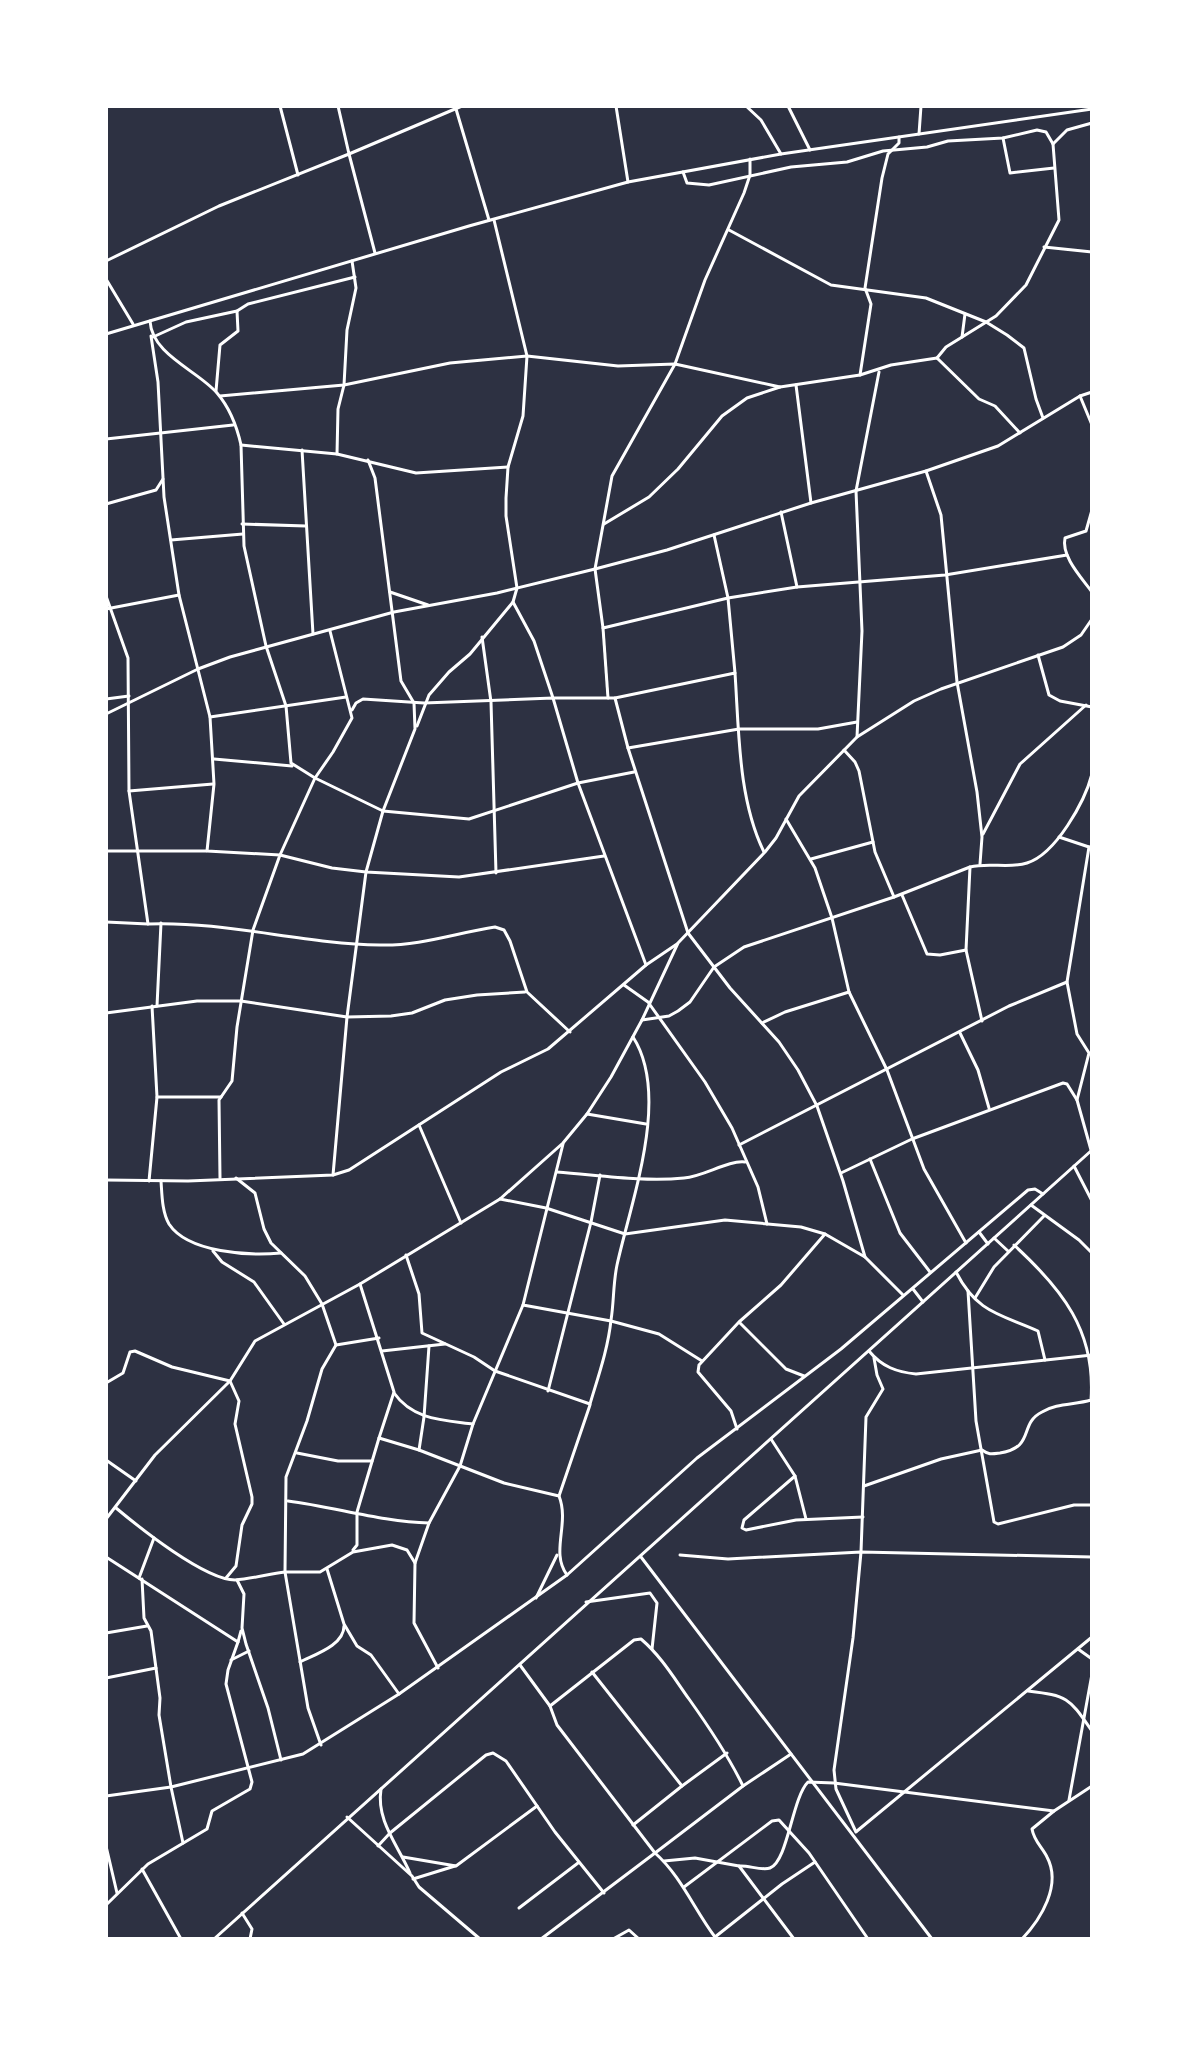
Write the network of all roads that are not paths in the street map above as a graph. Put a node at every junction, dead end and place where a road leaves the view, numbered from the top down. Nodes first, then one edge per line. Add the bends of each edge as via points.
1 (280, 106) edge
2 (338, 106) edge
3 (462, 106) edge
4 (616, 106) edge
5 (746, 106) edge
6 (788, 106) edge
7 (921, 106) edge
8 (456, 109) junction
9 (1092, 109) edge
10 (1092, 123) edge
11 (919, 134) junction
12 (899, 137) junction
13 (1003, 138) junction
14 (1053, 144) junction
15 (810, 150) junction
16 (891, 150) junction
17 (349, 154) junction
18 (781, 154) junction
19 (750, 159) junction
20 (1054, 168) junction
21 (683, 171) junction
22 (298, 175) junction
23 (749, 178) junction
24 (628, 182) junction
25 (492, 219) junction
26 (728, 230) junction
27 (1044, 247) junction
28 (1092, 252) edge
29 (375, 254) junction
30 (106, 261) edge
31 (352, 261) junction
32 (355, 277) junction
33 (106, 279) edge
34 (865, 288) junction
35 (237, 311) junction
36 (965, 314) junction
37 (150, 321) junction
38 (986, 322) junction
39 (133, 326) junction
40 (151, 332) junction
41 (106, 334) edge
42 (153, 337) junction
43 (962, 337) junction
44 (527, 356) junction
45 (937, 358) junction
46 (675, 364) junction
47 (879, 369) junction
48 (860, 375) junction
49 (344, 385) junction
50 (796, 385) junction
51 (780, 387) junction
52 (216, 391) junction
53 (1092, 392) edge
54 (220, 396) junction
55 (1080, 396) junction
56 (1043, 418) junction
57 (235, 425) junction
58 (1092, 425) edge
59 (160, 432) junction
60 (1020, 433) junction
61 (106, 439) edge
62 (241, 445) junction
63 (302, 450) junction
64 (337, 454) junction
65 (368, 460) junction
66 (508, 467) junction
67 (926, 471) junction
68 (163, 479) junction
69 (856, 491) junction
70 (811, 503) junction
71 (106, 504) edge
72 (1092, 510) edge
73 (781, 512) junction
74 (242, 524) junction
75 (602, 525) junction
76 (306, 526) junction
77 (713, 533) junction
78 (243, 534) junction
79 (171, 540) junction
80 (1067, 555) junction
81 (595, 569) junction
82 (945, 575) junction
83 (860, 582) junction
84 (797, 587) junction
85 (517, 588) junction
86 (390, 592) junction
87 (1092, 592) edge
88 (179, 595) junction
89 (106, 596) edge
90 (728, 598) junction
91 (513, 602) junction
92 (430, 606) junction
93 (108, 608) edge
94 (394, 612) junction
95 (1092, 619) edge
96 (603, 628) junction
97 (330, 631) junction
98 (313, 635) junction
99 (482, 637) junction
100 (266, 646) junction
101 (1038, 655) junction
102 (198, 669) junction
103 (735, 673) junction
104 (957, 682) junction
105 (129, 696) junction
106 (346, 697) junction
107 (553, 698) junction
108 (608, 698) junction
109 (615, 698) junction
110 (106, 699) edge
111 (491, 702) junction
112 (129, 703) junction
113 (414, 703) junction
114 (424, 703) junction
115 (1086, 705) junction
116 (286, 706) junction
117 (1092, 707) edge
118 (352, 711) junction
119 (106, 714) edge
120 (210, 717) junction
121 (857, 722) junction
122 (415, 729) junction
123 (739, 729) junction
124 (857, 737) junction
125 (628, 748) junction
126 (844, 750) junction
127 (214, 759) junction
128 (292, 766) junction
129 (634, 772) junction
130 (1092, 774) edge
131 (315, 778) junction
132 (1091, 781) edge
133 (578, 783) junction
134 (214, 784) junction
135 (129, 791) junction
136 (383, 811) junction
137 (495, 813) junction
138 (786, 819) junction
139 (982, 837) junction
140 (1059, 837) junction
141 (873, 842) junction
142 (1090, 848) edge
143 (106, 851) edge
144 (207, 851) junction
145 (765, 852) junction
146 (139, 853) junction
147 (280, 855) junction
148 (604, 856) junction
149 (810, 859) junction
150 (980, 864) junction
151 (970, 867) junction
152 (366, 872) junction
153 (496, 873) junction
154 (902, 894) junction
155 (894, 897) junction
156 (832, 918) junction
157 (106, 922) edge
158 (161, 923) junction
159 (148, 924) junction
160 (253, 930) junction
161 (688, 933) junction
162 (678, 943) junction
163 (356, 944) junction
164 (966, 950) junction
165 (646, 965) junction
166 (714, 967) junction
167 (1067, 982) junction
168 (623, 985) junction
169 (527, 992) junction
170 (849, 992) junction
171 (241, 1001) junction
172 (648, 1002) junction
173 (155, 1006) junction
174 (106, 1013) edge
175 (347, 1017) junction
176 (657, 1018) junction
177 (642, 1020) junction
178 (982, 1021) junction
179 (762, 1023) junction
180 (570, 1032) junction
181 (960, 1033) junction
182 (633, 1037) junction
183 (887, 1070) junction
184 (157, 1097) junction
185 (221, 1097) junction
186 (1077, 1100) junction
187 (817, 1106) junction
188 (989, 1108) junction
189 (587, 1114) junction
190 (419, 1125) junction
191 (647, 1125) junction
192 (912, 1139) junction
193 (563, 1143) junction
194 (739, 1145) junction
195 (1092, 1150) edge
196 (870, 1159) junction
197 (745, 1162) junction
198 (1074, 1166) junction
199 (557, 1172) junction
200 (840, 1173) junction
201 (333, 1175) junction
202 (600, 1175) junction
203 (220, 1178) junction
204 (236, 1178) junction
205 (639, 1178) junction
206 (106, 1180) edge
207 (149, 1181) junction
208 (161, 1181) junction
209 (1043, 1194) junction
210 (500, 1199) junction
211 (1092, 1201) edge
212 (1031, 1205) junction
213 (546, 1208) junction
214 (1044, 1216) junction
215 (591, 1222) junction
216 (461, 1223) junction
217 (767, 1224) junction
218 (979, 1232) junction
219 (625, 1234) junction
220 (825, 1234) junction
221 (994, 1238) junction
222 (966, 1243) junction
223 (988, 1244) junction
224 (1014, 1245) junction
225 (213, 1251) junction
226 (1008, 1251) junction
227 (281, 1253) junction
228 (1092, 1253) edge
229 (406, 1254) junction
230 (865, 1257) junction
231 (956, 1272) junction
232 (931, 1273) junction
233 (360, 1284) junction
234 (912, 1288) junction
235 (968, 1291) junction
236 (903, 1295) junction
237 (975, 1298) junction
238 (923, 1302) junction
239 (322, 1304) junction
240 (523, 1305) junction
241 (567, 1313) junction
242 (611, 1321) junction
243 (739, 1322) junction
244 (284, 1324) junction
245 (379, 1338) junction
246 (446, 1344) junction
247 (336, 1345) junction
248 (429, 1346) junction
249 (382, 1351) junction
250 (869, 1351) junction
251 (1090, 1355) edge
252 (874, 1358) junction
253 (1045, 1360) junction
254 (702, 1361) junction
255 (972, 1368) junction
256 (495, 1371) junction
257 (804, 1376) junction
258 (230, 1381) junction
259 (106, 1383) edge
260 (548, 1391) junction
261 (394, 1392) junction
262 (590, 1404) junction
263 (424, 1417) junction
264 (473, 1424) junction
265 (737, 1429) junction
266 (379, 1438) junction
267 (771, 1439) junction
268 (419, 1450) junction
269 (982, 1450) junction
270 (296, 1453) junction
271 (106, 1460) edge
272 (372, 1461) junction
273 (460, 1466) junction
274 (795, 1476) junction
275 (136, 1481) junction
276 (864, 1486) junction
277 (559, 1496) junction
278 (288, 1501) junction
279 (1092, 1505) edge
280 (116, 1508) junction
281 (357, 1512) junction
282 (863, 1517) junction
283 (106, 1519) edge
284 (807, 1519) junction
285 (429, 1523) junction
286 (154, 1538) junction
287 (559, 1551) junction
288 (353, 1552) junction
289 (861, 1552) junction
290 (640, 1555) junction
291 (680, 1555) dead end
292 (106, 1557) edge
293 (1092, 1557) edge
294 (415, 1563) junction
295 (236, 1566) junction
296 (327, 1569) junction
297 (285, 1572) junction
298 (567, 1575) junction
299 (140, 1578) junction
300 (225, 1579) junction
301 (240, 1579) junction
302 (536, 1598) junction
303 (586, 1602) junction
304 (344, 1624) junction
305 (147, 1626) junction
306 (242, 1628) junction
307 (106, 1633) edge
308 (1092, 1637) edge
309 (238, 1642) junction
310 (652, 1649) junction
311 (1078, 1649) junction
312 (249, 1651) junction
313 (1092, 1659) edge
314 (231, 1660) junction
315 (300, 1662) junction
316 (520, 1665) junction
317 (156, 1668) junction
318 (438, 1668) junction
319 (592, 1672) junction
320 (1092, 1674) edge
321 (106, 1678) edge
322 (1028, 1691) junction
323 (399, 1694) junction
324 (550, 1706) junction
325 (1083, 1718) junction
326 (1092, 1731) edge
327 (321, 1745) junction
328 (727, 1753) junction
329 (792, 1753) junction
330 (281, 1760) junction
331 (248, 1766) junction
332 (813, 1782) junction
333 (834, 1783) junction
334 (682, 1786) junction
335 (743, 1786) junction
336 (1092, 1786) edge
337 (171, 1787) junction
338 (381, 1789) junction
339 (905, 1793) junction
340 (106, 1796) edge
341 (1068, 1802) junction
342 (537, 1806) junction
343 (1054, 1811) junction
344 (347, 1817) junction
345 (632, 1826) junction
346 (790, 1831) junction
347 (390, 1833) junction
348 (855, 1833) junction
349 (183, 1843) junction
350 (106, 1846) edge
351 (378, 1846) junction
352 (655, 1853) junction
353 (403, 1857) junction
354 (664, 1861) junction
355 (815, 1862) junction
356 (578, 1863) junction
357 (717, 1864) junction
358 (456, 1866) junction
359 (739, 1866) junction
360 (142, 1869) junction
361 (412, 1878) junction
362 (684, 1887) junction
363 (117, 1893) junction
364 (604, 1893) junction
365 (765, 1899) junction
366 (106, 1905) edge
367 (519, 1908) dead end
368 (242, 1913) junction
369 (715, 1938) edge
370 (181, 1939) edge
371 (214, 1939) edge
372 (250, 1939) edge
373 (480, 1939) edge
374 (541, 1939) edge
375 (613, 1939) edge
376 (639, 1939) edge
377 (794, 1939) edge
378 (868, 1939) edge
379 (932, 1939) edge
380 (1022, 1939) edge

1 - 22 street
2 - 17 street
3 - 8 street
4 - 24 street
5 - 18 street
6 - 15 street
7 - 11 street
8 - 17 street
8 - 25 street
9 - 11 street
10 - 14 street via 1067,130
11 - 12 street
12 - 15 street
12 - 16 street
13 - 14 street via 1042,130
13 - 16 street
13 - 20 street via 1010,173
14 - 20 street
15 - 18 street
16 - 23 street
16 - 34 street
17 - 22 street
17 - 29 street
18 - 19 street
19 - 21 street
19 - 23 street
20 - 27 street via 1059,220
21 - 23 street via 694,185
21 - 24 street
22 - 30 street
23 - 26 street
24 - 25 street
25 - 29 street
25 - 44 street
26 - 34 street via 831,285
26 - 46 street
27 - 28 street
27 - 38 street via 1018,297
29 - 31 street
31 - 32 street
31 - 37 street
32 - 35 street
32 - 49 street
33 - 39 street
34 - 36 street via 926,298
34 - 48 street via 871,304
35 - 42 street via 186,322
35 - 52 street via 238,331 220,345
36 - 38 street
36 - 43 street
37 - 39 street
37 - 40 street
38 - 43 street
38 - 56 street via 1024,348
39 - 41 street
40 - 42 street
40 - 59 street
42 - 52 street
43 - 45 street
44 - 46 street via 625,367
44 - 49 street via 450,363
44 - 66 street via 523,416
45 - 47 street
45 - 60 street
46 - 51 street
46 - 75 street via 615,470
47 - 48 street
47 - 69 street
48 - 50 street
49 - 54 street
49 - 64 street
50 - 51 street
50 - 70 street
51 - 75 street via 736,405 649,497
52 - 54 street
53 - 55 street
54 - 57 street
55 - 56 street
55 - 58 street
56 - 60 street
57 - 59 street
57 - 62 street
59 - 61 street
59 - 68 street
60 - 67 street
62 - 63 street
62 - 74 street
63 - 64 street
63 - 76 street
64 - 65 street
65 - 66 street via 416,473
65 - 86 street
66 - 85 street via 506,516
67 - 69 street
67 - 82 street via 941,515
68 - 71 street via 156,490
68 - 79 street
69 - 70 street
69 - 83 street
70 - 73 street
72 - 80 street via 1086,531 1063,540
73 - 77 street
73 - 84 street
74 - 76 street
74 - 78 street
75 - 81 street
76 - 98 street
77 - 81 street
77 - 90 street
78 - 79 street
78 - 100 street
79 - 88 street
80 - 82 street
80 - 87 street
81 - 85 street
81 - 96 street
82 - 83 street
82 - 104 street
83 - 84 street
83 - 121 street
84 - 90 street
85 - 91 street
85 - 92 street
86 - 92 street
86 - 94 street
88 - 93 street
88 - 102 street
89 - 93 street
90 - 96 street
90 - 103 street
91 - 99 street
91 - 107 street via 534,641
92 - 94 street
93 - 105 street via 128,658
94 - 97 street
94 - 113 street via 401,681
95 - 101 street via 1072,641
96 - 108 street
97 - 98 street
97 - 106 street
98 - 100 street
99 - 111 street
99 - 114 street
100 - 102 street
100 - 116 street
101 - 104 street
101 - 115 street via 1049,695
102 - 112 street
102 - 120 street
103 - 109 street
103 - 123 street
104 - 124 street via 914,701
104 - 139 street
105 - 110 street
105 - 112 street
106 - 116 street
106 - 118 street
107 - 108 street
107 - 111 street
107 - 133 street
108 - 109 street
109 - 125 street
111 - 114 street
111 - 137 street
112 - 119 street
112 - 135 street
113 - 114 street
113 - 118 street via 363,699
113 - 122 street
114 - 122 street
115 - 117 street
115 - 139 street via 1020,764
116 - 120 street
116 - 128 street
118 - 131 street via 351,724
120 - 127 street
121 - 123 street via 818,729
121 - 124 street
122 - 136 street
123 - 125 street
123 - 145 street via 748,796
124 - 126 street
125 - 129 street
126 - 138 street via 799,796
126 - 141 street via 859,771
127 - 128 street
127 - 134 street
128 - 131 street
129 - 133 street
129 - 161 street
130 - 132 street
131 - 136 street
131 - 147 street
132 - 140 street
133 - 137 street
133 - 148 street
134 - 135 street
134 - 144 street
135 - 146 street
136 - 137 street via 469,819
136 - 152 street
137 - 153 street
138 - 145 street
138 - 149 street
139 - 150 street
140 - 142 street
140 - 150 street via 1025,864
141 - 149 street
141 - 155 street
142 - 167 street
143 - 146 street
144 - 146 street
144 - 147 street
145 - 161 street
146 - 159 street
147 - 152 street
147 - 160 street
148 - 153 street
148 - 165 street
149 - 156 street
150 - 151 street
151 - 154 street
151 - 164 street
152 - 153 street via 459,877
152 - 163 street
154 - 155 street
154 - 164 street via 927,954
155 - 156 street
156 - 166 street via 744,947
156 - 170 street
157 - 159 street
158 - 159 street
158 - 160 street
158 - 173 street
160 - 163 street
160 - 171 street
161 - 162 street
161 - 166 street
162 - 165 street
162 - 172 street
163 - 169 street via 410,944 495,927 510,941
163 - 175 street
164 - 178 street
165 - 168 street
166 - 176 street via 690,1002
166 - 179 street
167 - 178 street
167 - 186 street via 1077,1034 1089,1053
168 - 172 street
168 - 180 street
169 - 175 street via 445,1000 404,1014
169 - 180 street
170 - 179 street
170 - 183 street
171 - 173 street
171 - 175 street
171 - 185 street via 232,1081
172 - 176 street
172 - 177 street
173 - 174 street
173 - 184 street
175 - 201 street
176 - 177 street
176 - 194 street via 705,1082
177 - 182 street
178 - 181 street
179 - 187 street via 792,1061
180 - 190 street
181 - 183 street
181 - 188 street
182 - 189 street
182 - 191 street via 646,1066
183 - 187 street
183 - 192 street
184 - 185 street
184 - 207 street
185 - 203 street
186 - 188 street via 1063,1083
186 - 195 street
187 - 194 street
187 - 200 street
188 - 192 street
189 - 191 street
189 - 193 street
190 - 201 street via 359,1166
190 - 216 street
191 - 205 street
192 - 196 street
192 - 222 street
193 - 199 street
193 - 210 street
194 - 197 street
195 - 198 street
196 - 200 street
196 - 232 street via 900,1233
197 - 205 street via 688,1177
197 - 217 street
198 - 209 street
198 - 211 street
199 - 202 street
199 - 213 street
200 - 230 street
201 - 204 street
202 - 205 street
202 - 215 street
203 - 204 street
203 - 208 street
204 - 227 street via 255,1193 264,1229
205 - 219 street
206 - 207 street
207 - 208 street
208 - 225 street via 172,1229
209 - 212 street
209 - 218 street via 1028,1190
210 - 213 street
210 - 216 street
212 - 214 street
212 - 221 street
213 - 215 street
213 - 240 street
214 - 224 street
214 - 228 street
215 - 219 street
215 - 241 street
216 - 229 street
217 - 219 street via 725,1220
217 - 220 street
218 - 222 street
218 - 223 street
219 - 242 street
220 - 230 street
220 - 243 street via 781,1285
221 - 223 street
221 - 226 street
222 - 232 street
223 - 231 street
224 - 226 street
224 - 251 street via 1072,1310
225 - 227 street
225 - 244 street via 254,1282
226 - 237 street
227 - 239 street via 305,1276
229 - 233 street
229 - 246 street via 419,1294 421,1332
230 - 236 street
231 - 235 street
231 - 238 street
232 - 234 street
233 - 239 street
233 - 245 street
234 - 236 street
234 - 238 street
235 - 237 street
235 - 255 street
236 - 257 street
237 - 253 street via 997,1316 1038,1331
238 - 250 street
239 - 244 street
239 - 247 street
240 - 241 street
240 - 256 street
241 - 242 street
241 - 260 street
242 - 254 street via 659,1334
242 - 262 street
243 - 254 street
243 - 257 street via 786,1369
244 - 258 street via 255,1341
245 - 247 street
245 - 249 street
246 - 248 street
246 - 256 street
247 - 270 street via 322,1369
248 - 249 street
248 - 263 street
249 - 261 street
250 - 252 street
250 - 267 street
251 - 253 street
251 - 269 street via 1091,1400 1040,1413 1016,1449 990,1455
252 - 255 street via 897,1372
252 - 276 street via 883,1389 866,1417
253 - 255 street
254 - 265 street via 698,1372 731,1411
255 - 269 street
256 - 260 street
256 - 264 street
257 - 265 street
258 - 259 street via 132,1351 123,1373
258 - 275 street
258 - 295 street via 239,1398 235,1424 252,1497
260 - 262 street
261 - 263 street via 405,1407
261 - 266 street
262 - 277 street
263 - 264 street
263 - 268 street
264 - 273 street
265 - 298 street via 697,1458
266 - 268 street
266 - 272 street
267 - 274 street
267 - 290 street
268 - 273 street
269 - 276 street
269 - 279 street via 996,1523
270 - 272 street
270 - 278 street via 286,1477
271 - 275 street
272 - 281 street
273 - 277 street
273 - 285 street
274 - 284 street
274 - 284 street via 744,1520 742,1528
275 - 280 street
276 - 282 street
277 - 287 street
278 - 281 street
278 - 297 street
280 - 283 street
280 - 286 street
281 - 285 street
281 - 288 street
282 - 284 street
282 - 289 street
285 - 294 street
286 - 299 street
286 - 300 street
287 - 298 street via 559,1564
287 - 302 street
288 - 294 street via 397,1545
288 - 296 street
289 - 291 street via 728,1559
289 - 293 street
289 - 333 street
290 - 303 street
290 - 329 street
292 - 299 street
294 - 318 street via 414,1623
295 - 300 street
295 - 301 street
296 - 297 street
296 - 304 street
297 - 301 street
297 - 315 street
298 - 302 street
299 - 305 street
299 - 309 street
300 - 301 street
301 - 306 street
302 - 318 street
303 - 310 street via 650,1593 657,1603
303 - 316 street
304 - 315 street via 333,1645
304 - 323 street
305 - 307 street
305 - 317 street
306 - 309 street
306 - 312 street
308 - 311 street
309 - 314 street
310 - 319 street via 641,1639 634,1640
310 - 328 street
311 - 313 street
311 - 322 street
312 - 314 street
312 - 330 street
314 - 331 street via 226,1684
315 - 327 street
316 - 324 street
316 - 338 street
317 - 321 street
317 - 337 street
318 - 323 street
319 - 324 street
319 - 334 street
320 - 325 street
322 - 325 street via 1063,1697
322 - 339 street
323 - 327 street
324 - 345 street via 557,1725
325 - 326 street
325 - 341 street
327 - 330 street
328 - 334 street
328 - 335 street
329 - 332 street
329 - 335 street
330 - 331 street
331 - 337 street
331 - 349 street via 250,1789 212,1811 207,1829
332 - 333 street
332 - 346 street via 801,1792
332 - 348 street
333 - 339 street
333 - 348 street
334 - 345 street
335 - 352 street
336 - 341 street
337 - 340 street
337 - 349 street
338 - 344 street
338 - 347 street via 379,1809
339 - 343 street
339 - 348 street
341 - 343 street
342 - 347 street via 506,1761 493,1753
342 - 356 street
342 - 358 street
343 - 380 street via 1032,1829 1052,1873 1041,1918
344 - 351 street
344 - 368 street
345 - 352 street
346 - 355 street
346 - 357 street via 779,1820 772,1821
346 - 359 street via 771,1868
347 - 351 street
347 - 353 street
348 - 379 street
349 - 360 street
350 - 363 street
351 - 361 street
352 - 354 street
352 - 364 street
353 - 358 street
353 - 361 street
354 - 357 street via 695,1858
354 - 362 street
355 - 365 street
355 - 378 street
356 - 364 street
356 - 367 street
357 - 359 street
357 - 362 street
358 - 361 street
359 - 365 street
360 - 363 street
360 - 370 street
361 - 373 street
362 - 369 street
363 - 366 street
364 - 374 street
365 - 369 street
365 - 377 street
368 - 371 street
368 - 372 street via 252,1929
375 - 376 street via 629,1930

